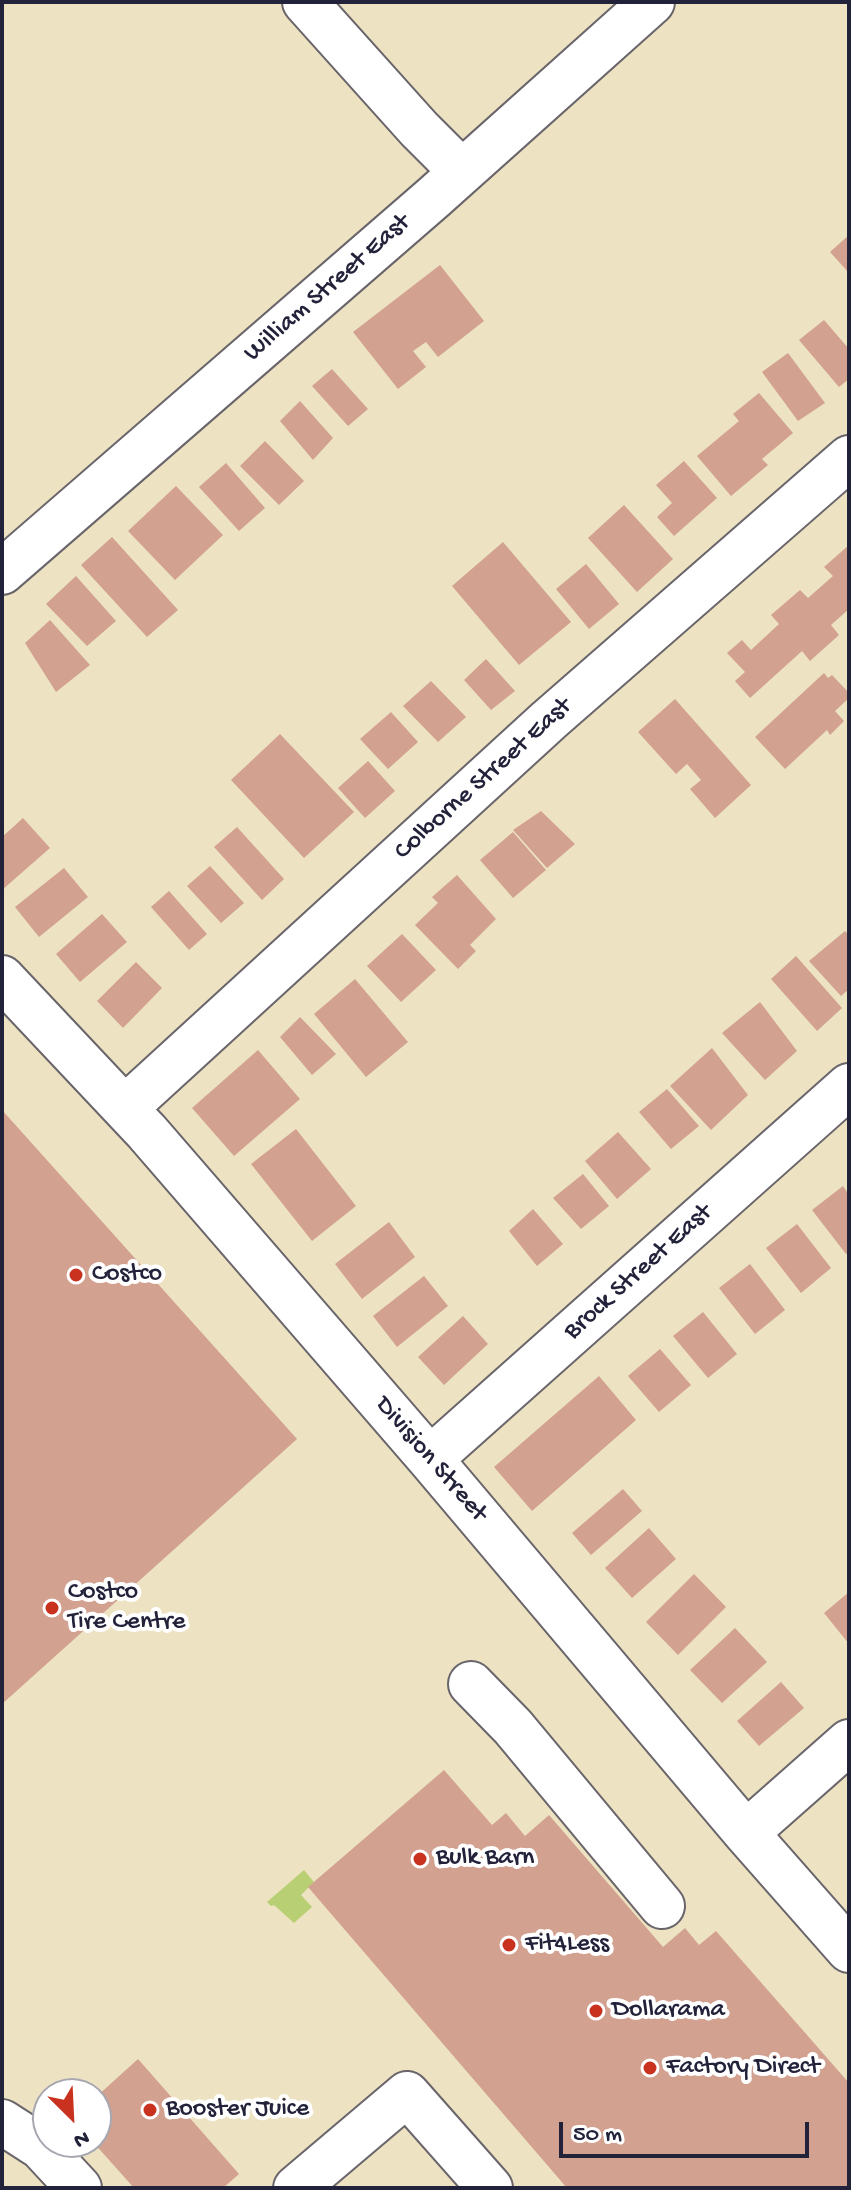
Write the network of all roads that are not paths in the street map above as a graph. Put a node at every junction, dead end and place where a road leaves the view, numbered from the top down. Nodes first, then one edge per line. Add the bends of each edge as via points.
1 (305, 2) edge
2 (652, 2) edge
3 (462, 172) junction
4 (849, 458) edge
5 (2, 572) edge
6 (2, 978) edge
7 (849, 1086) edge
8 (125, 1108) junction
9 (430, 1459) junction
10 (471, 1684) dead end
11 (849, 1742) edge
12 (746, 1833) junction
13 (662, 1906) dead end
14 (849, 1950) edge
15 (2, 2122) edge
16 (79, 2188) edge
17 (296, 2188) edge
18 (490, 2188) edge

1 - 3 street
2 - 3 street, William Street East
3 - 5 street, William Street East
4 - 8 street, Colborne Street East via 549,720
6 - 8 street, Division Street
7 - 9 street, Brock Street East
8 - 9 street, Division Street
9 - 12 street, Division Street
10 - 13 street
11 - 12 street
12 - 14 street, Division Street
15 - 16 street via 41,2147
17 - 18 street via 407,2094

